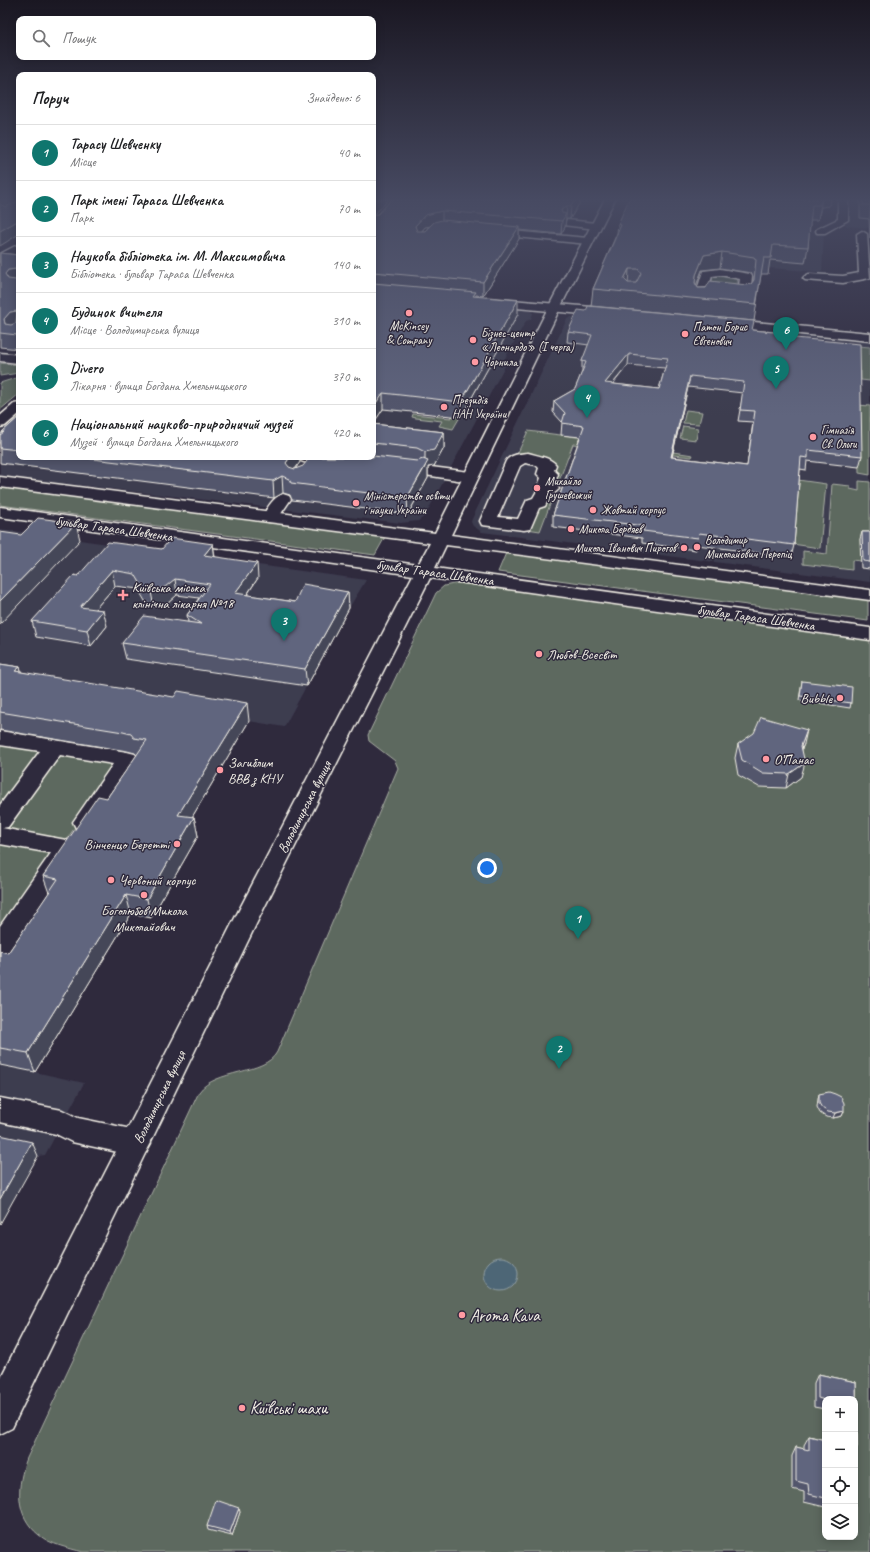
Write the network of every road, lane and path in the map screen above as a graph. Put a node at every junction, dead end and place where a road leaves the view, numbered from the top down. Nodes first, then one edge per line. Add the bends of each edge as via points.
1 (573, 271) edge
2 (867, 275) edge
3 (810, 278) dead end
4 (476, 301) edge
5 (554, 308) junction
6 (626, 311) edge
7 (709, 322) edge
8 (870, 337) edge
9 (0, 357) edge
10 (16, 359) edge
11 (16, 410) edge
12 (0, 423) edge
13 (307, 460) edge
14 (327, 460) edge
15 (514, 461) joint
16 (355, 463) edge
17 (431, 472) dead end
18 (301, 474) edge
19 (470, 477) junction
20 (0, 482) edge
21 (283, 499) dead end
22 (0, 512) edge
23 (270, 517) junction
24 (440, 539) junction
25 (425, 570) junction
26 (870, 595) edge
27 (870, 634) edge
28 (0, 738) edge
29 (55, 747) junction
30 (0, 821) edge
31 (0, 836) edge
32 (66, 848) junction
33 (0, 946) edge
34 (0, 1110) edge
35 (136, 1143) junction
36 (0, 1416) edge

1 - 5 main road, Володимирська вулиця
2 - 3 main road via 849,279
4 - 5 main road
5 - 6 main road
5 - 19 main road, Володимирська вулиця
7 - 8 main road
9 - 10 main road
11 - 12 main road
13 - 18 main road
14 - 16 main road
15 - 15 main road via 505,481 488,521 524,525 533,503 539,504 543,494 551,489 547,483 550,474 545,474 548,465 528,458
17 - 19 main road
19 - 24 main road, Володимирська вулиця
20 - 23 main road
21 - 23 main road
22 - 25 main road, бульвар Тараса Шевченка
23 - 24 main road
24 - 25 main road, Володимирська вулиця
24 - 26 main road
25 - 27 main road, бульвар Тараса Шевченка
25 - 35 main road, Володимирська вулиця via 249,914
28 - 29 main road
29 - 30 main road
29 - 32 main road via 127,759
31 - 32 main road
32 - 33 main road
34 - 35 main road
35 - 36 main road, Володимирська вулиця

